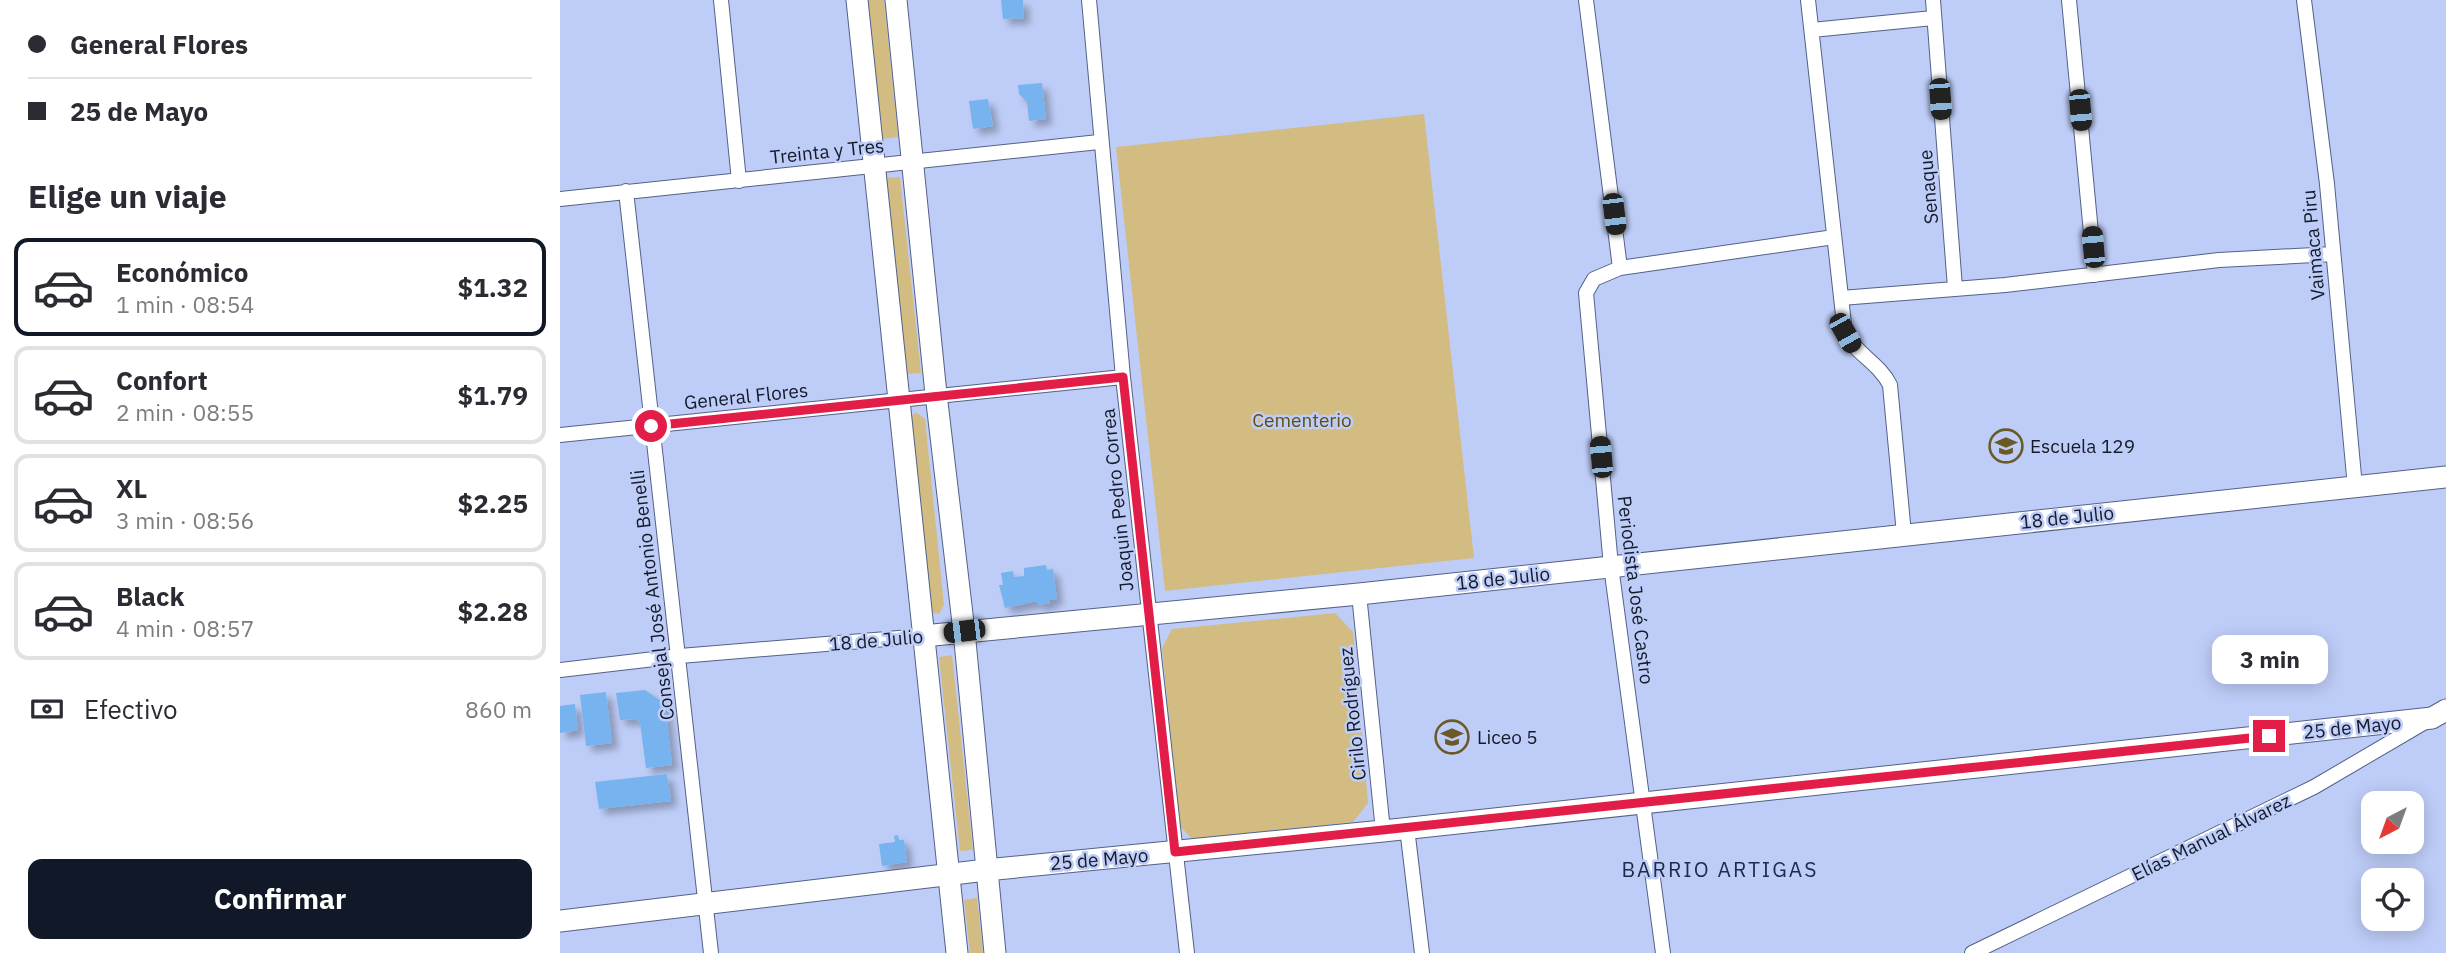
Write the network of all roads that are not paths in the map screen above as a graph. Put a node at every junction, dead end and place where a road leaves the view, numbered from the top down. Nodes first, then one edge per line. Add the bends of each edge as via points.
1 (721, 0) edge
2 (858, 0) edge
3 (897, 0) edge
4 (1088, 0) edge
5 (1586, 0) edge
6 (1808, 0) edge
7 (1933, 0) edge
8 (2069, 0) edge
9 (2304, 0) edge
10 (1933, 18) junction
11 (1812, 30) junction
12 (1099, 142) junction
13 (912, 161) junction
14 (873, 165) junction
15 (738, 181) junction
16 (626, 191) junction
17 (560, 199) edge
18 (1834, 237) junction
19 (2333, 254) junction
20 (1620, 268) junction
21 (2095, 275) junction
22 (1955, 288) junction
23 (1841, 298) junction
24 (1123, 377) junction
25 (936, 394) junction
26 (899, 399) junction
27 (651, 426) junction
28 (560, 435) edge
29 (2446, 477) edge
30 (2355, 487) junction
31 (1904, 534) junction
32 (1611, 566) junction
33 (1359, 594) junction
34 (1149, 614) junction
35 (964, 631) junction
36 (923, 636) junction
37 (680, 656) junction
38 (560, 670) edge
39 (2441, 715) edge
40 (1645, 802) junction
41 (1407, 828) junction
42 (1383, 831) junction
43 (1175, 852) junction
44 (986, 870) junction
45 (947, 875) junction
46 (706, 903) junction
47 (560, 921) edge
48 (711, 953) edge
49 (957, 953) edge
50 (995, 953) edge
51 (1187, 953) edge
52 (1422, 953) edge
53 (1663, 953) edge
54 (1972, 953) edge

1 - 15 street
2 - 14 street
3 - 13 street
4 - 12 street, Joaquin Pedro Correa
5 - 20 street
6 - 11 street
7 - 10 street, Senaque
8 - 21 street
9 - 19 street, Vaimaca Piru
10 - 11 street
10 - 22 street, Senaque
11 - 18 street
12 - 13 street, Treinta y Tres
12 - 24 street, Joaquin Pedro Correa
13 - 14 street, Treinta y Tres
13 - 25 street
14 - 15 street, Treinta y Tres
14 - 26 street
15 - 16 street, Treinta y Tres
16 - 17 street, Treinta y Tres
16 - 27 street, Consejal José Antonio Benelli
18 - 20 street
18 - 23 street
19 - 21 street via 2218,260
19 - 30 street, Vaimaca Piru
20 - 32 street, Periodista José Castro via 1594,279 1586,293
21 - 22 street
22 - 23 street
23 - 31 street via 1845,333 1890,385
24 - 25 street, General Flores
24 - 34 street, Joaquin Pedro Correa
25 - 26 street, General Flores
25 - 35 street
26 - 27 street, General Flores
26 - 36 street
27 - 28 street, General Flores
27 - 37 street, Consejal José Antonio Benelli
29 - 30 street, 18 de Julio
30 - 31 street, 18 de Julio
31 - 32 street, 18 de Julio
32 - 33 street, 18 de Julio
32 - 40 street, Periodista José Castro
33 - 34 street, 18 de Julio
33 - 42 street, Cirilo Rodríguez
34 - 35 street, 18 de Julio
34 - 43 street, Joaquin Pedro Correa
35 - 36 street, 18 de Julio
35 - 44 street
36 - 37 street, 18 de Julio
36 - 45 street
37 - 38 street, 18 de Julio
37 - 46 street, Consejal José Antonio Benelli
39 - 40 street, 25 de Mayo
39 - 54 street, Elías Manual Álvarez via 2314,787
40 - 41 street, 25 de Mayo
40 - 53 street, Periodista José Castro
41 - 42 street, 25 de Mayo
41 - 52 street
42 - 43 street, 25 de Mayo
43 - 44 street, 25 de Mayo
43 - 51 street, Joaquin Pedro Correa
44 - 45 street, 25 de Mayo
44 - 50 street
45 - 46 street, 25 de Mayo
45 - 49 street
46 - 47 street, 25 de Mayo
46 - 48 street, Consejal José Antonio Benelli

